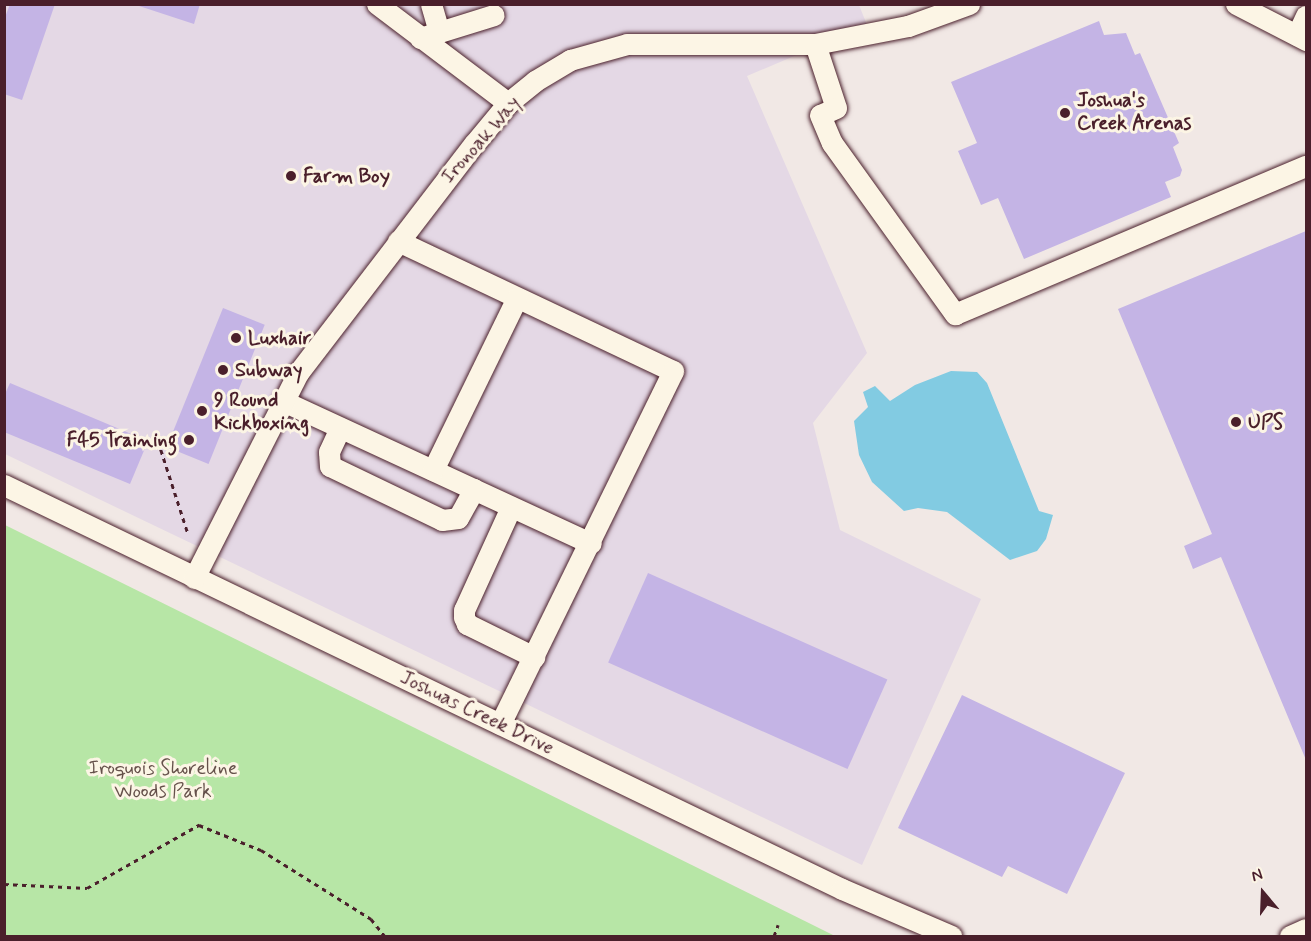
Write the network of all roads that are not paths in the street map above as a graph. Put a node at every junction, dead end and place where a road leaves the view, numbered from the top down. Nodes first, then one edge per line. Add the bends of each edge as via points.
1 (377, 4) edge
2 (431, 4) edge
3 (969, 4) edge
4 (1236, 4) edge
5 (494, 15) dead end
6 (1303, 30) edge
7 (430, 35) junction
8 (815, 44) junction
9 (508, 104) junction
10 (1306, 166) edge
11 (398, 241) junction
12 (517, 297) junction
13 (283, 401) junction
14 (340, 428) junction
15 (433, 470) junction
16 (4, 485) edge
17 (474, 489) junction
18 (511, 507) junction
19 (591, 543) junction
20 (194, 578) junction
21 (534, 657) junction
22 (500, 724) junction
23 (1306, 929) edge
24 (951, 936) edge
25 (1290, 936) edge

1 - 7 street
2 - 7 street
3 - 8 street, Ironoak Way via 908,26
4 - 6 street
5 - 7 street
7 - 9 street
8 - 9 street, Ironoak Way via 627,44 570,60
8 - 10 street via 836,108 820,115 832,143 955,314
9 - 11 street, Ironoak Way
11 - 12 street
11 - 13 street, Ironoak Way via 330,328
12 - 15 street
12 - 19 street via 673,371
13 - 14 street
13 - 20 street, Ironoak Way
14 - 15 street
14 - 17 street via 329,452 330,466 442,520 458,518
15 - 17 street
16 - 20 street, Joshuas Creek Drive
17 - 18 street
18 - 19 street
18 - 21 street via 464,618 467,624
19 - 21 street
20 - 22 street, Joshuas Creek Drive
21 - 22 street
22 - 24 street, Joshuas Creek Drive via 842,889
23 - 25 street

